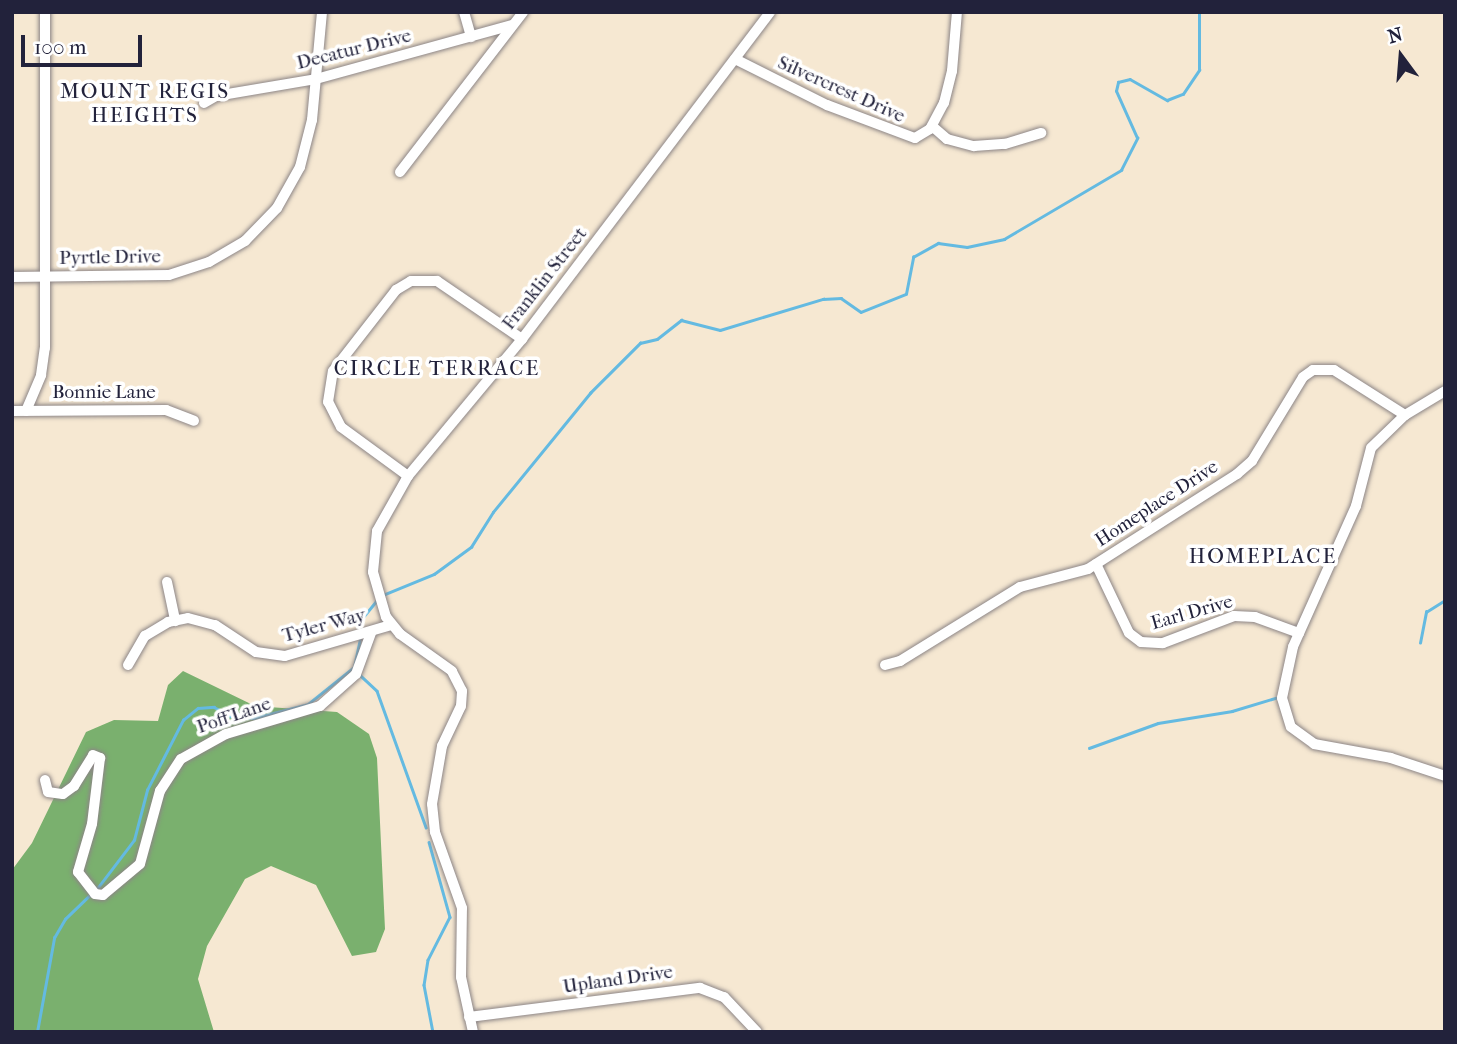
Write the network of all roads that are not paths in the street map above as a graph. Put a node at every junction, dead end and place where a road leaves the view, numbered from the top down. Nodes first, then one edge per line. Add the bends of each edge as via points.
1 (45, 12) edge
2 (322, 12) edge
3 (464, 12) edge
4 (523, 12) edge
5 (770, 12) edge
6 (957, 12) edge
7 (512, 25) junction
8 (471, 37) junction
9 (735, 59) junction
10 (316, 79) junction
11 (204, 103) dead end
12 (932, 126) junction
13 (1041, 132) dead end
14 (400, 172) dead end
15 (12, 277) edge
16 (45, 277) junction
17 (522, 338) junction
18 (1445, 391) edge
19 (12, 411) edge
20 (26, 411) junction
21 (1405, 415) junction
22 (194, 421) dead end
23 (408, 476) junction
24 (1096, 564) junction
25 (167, 582) dead end
26 (175, 621) junction
27 (391, 625) junction
28 (368, 633) junction
29 (1299, 633) junction
30 (128, 665) dead end
31 (885, 665) dead end
32 (1445, 776) edge
33 (45, 780) dead end
34 (469, 1017) junction
35 (473, 1032) edge
36 (757, 1032) edge

1 - 16 street
2 - 10 street, Pyrtle Drive
3 - 8 street
4 - 7 street
5 - 9 street, Franklin Street
6 - 12 street via 949,87
7 - 8 street, Decatur Drive
7 - 14 street
8 - 10 street, Decatur Drive
9 - 12 street, Silvercrest Drive via 905,137 921,136
9 - 17 street, Franklin Street
10 - 11 street, Decatur Drive via 216,96
10 - 16 street, Pyrtle Drive via 309,132 296,174 266,222 238,245 209,262 169,275
12 - 13 street via 947,139 974,146 1005,144
15 - 16 street, Pyrtle Drive
16 - 20 street via 44,360
17 - 23 street, Franklin Street
17 - 23 street via 438,281 411,281 396,290 333,371 328,402 341,427
18 - 21 street
19 - 20 street, Bonnie Lane
20 - 22 street, Bonnie Lane via 166,410
21 - 24 street, Homeplace Drive via 1334,370 1313,370 1303,377 1244,469
21 - 29 street via 1371,448 1346,530
23 - 27 street, Franklin Street via 377,531 372,555 375,588
24 - 29 street, Earl Drive via 1129,633 1140,642 1163,643 1234,616 1255,617
24 - 31 street, Homeplace Drive via 1020,586 900,661
25 - 26 street
26 - 28 street, Tyler Way via 201,620 256,652 285,656
26 - 30 street via 145,636
27 - 28 street, Tyler Way
27 - 34 street, Franklin Street via 452,671 462,691 442,746 432,804 435,832 462,908 460,977
28 - 33 street, Poff Lane via 356,674 320,706 226,734 181,759 160,791 140,864 103,895 95,894 78,872 92,824 98,755 93,755 74,786 63,794 48,792
29 - 32 street via 1282,698 1286,718 1297,734 1314,744 1391,758
34 - 35 street, Franklin Street
34 - 36 street, Upland Drive via 700,988 724,997

